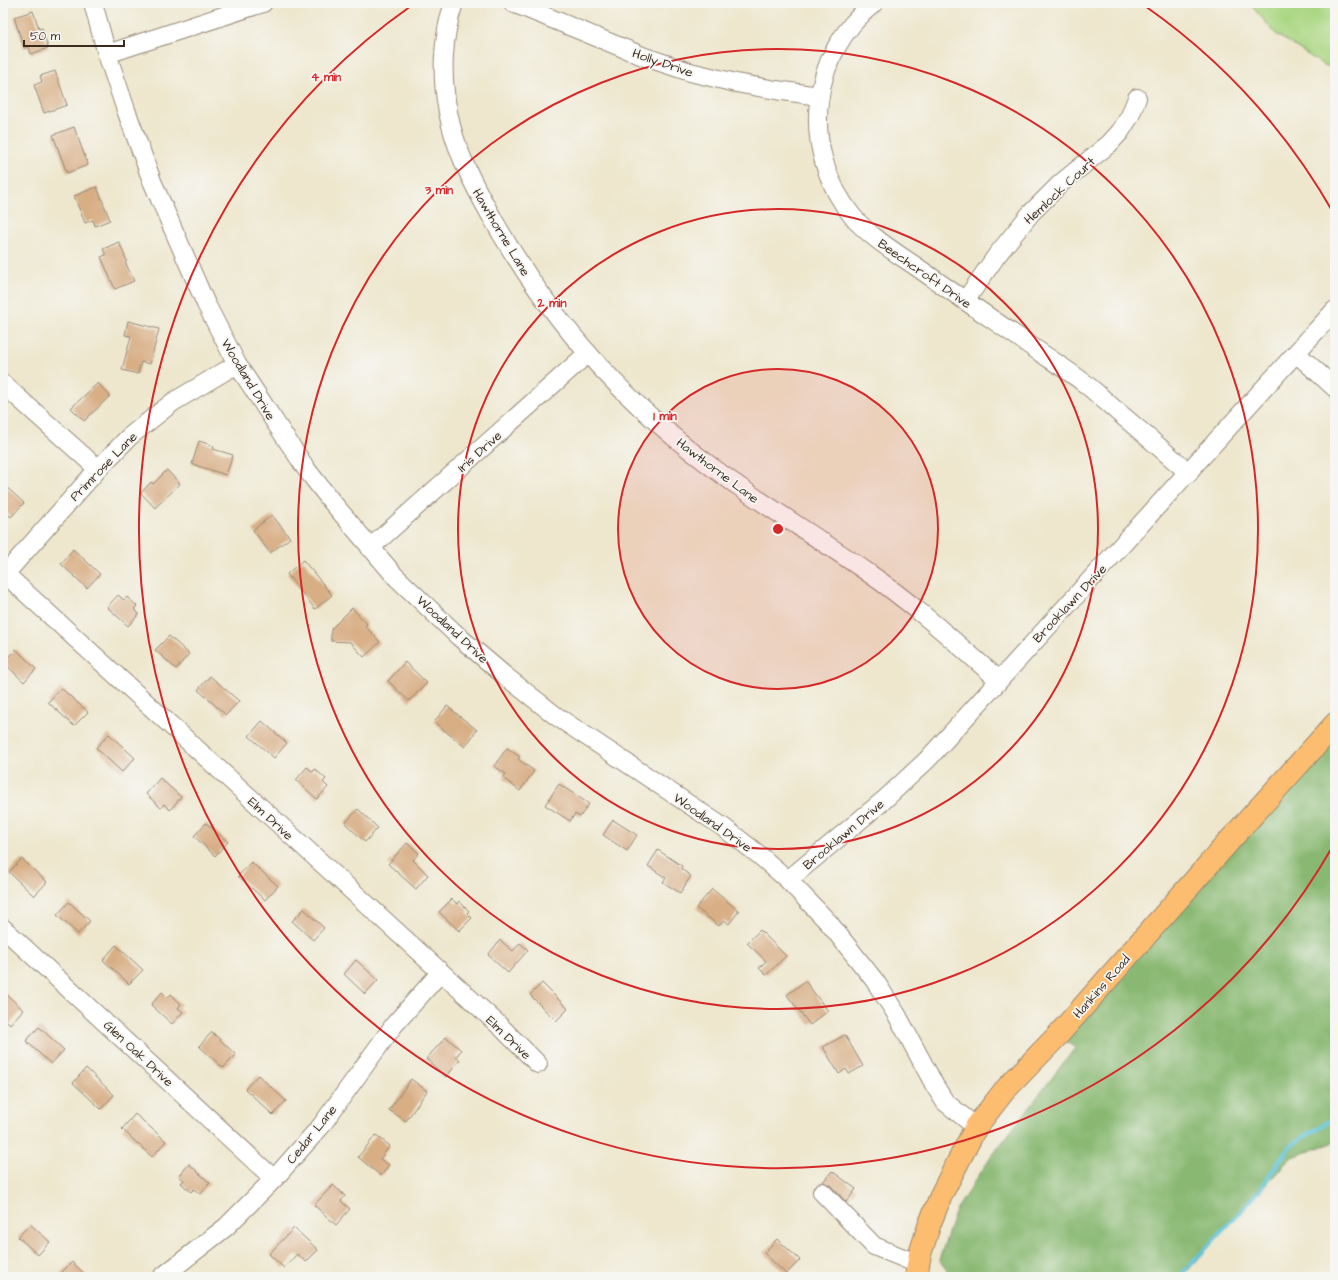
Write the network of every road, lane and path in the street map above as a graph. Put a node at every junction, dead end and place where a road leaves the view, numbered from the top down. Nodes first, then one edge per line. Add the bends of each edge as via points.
1 (93, 3) edge
2 (263, 3) edge
3 (454, 3) edge
4 (513, 3) edge
5 (874, 3) edge
6 (107, 54) junction
7 (819, 96) junction
8 (1137, 98) dead end
9 (965, 301) junction
10 (1335, 310) edge
11 (588, 353) junction
12 (1296, 353) junction
13 (237, 364) junction
14 (3, 384) edge
15 (1335, 388) edge
16 (98, 469) junction
17 (1189, 473) junction
18 (370, 548) junction
19 (4, 573) edge
20 (999, 680) junction
21 (1335, 724) edge
22 (788, 880) junction
23 (3, 928) edge
24 (440, 973) junction
25 (538, 1064) dead end
26 (976, 1127) junction
27 (274, 1179) junction
28 (822, 1192) dead end
29 (917, 1271) edge
30 (162, 1277) edge

1 - 6 street, Woodland Drive
2 - 6 street
3 - 11 street, Hawthorne Lane via 447,27 444,75 448,112 462,158 507,245
4 - 7 street, Holly Drive via 645,57 690,72 742,84
5 - 7 street, Beechcroft Drive via 862,13 836,46 827,65
6 - 13 street, Woodland Drive via 152,181 206,304
7 - 9 street, Beechcroft Drive via 817,127 823,160 842,201 869,232
8 - 9 street, Hemlock Court via 1120,132 1031,213
9 - 17 street, Beechcroft Drive via 1083,382
10 - 12 street, Brooklawn Drive
11 - 18 street, Iris Drive
11 - 20 street, Hawthorne Lane via 625,394 697,456 736,486 905,599
12 - 15 street
12 - 17 street, Brooklawn Drive
13 - 16 street, Primrose Lane via 173,402 129,437
13 - 18 street, Woodland Drive via 307,470
14 - 16 street
16 - 19 street, Primrose Lane
17 - 20 street, Brooklawn Drive
18 - 22 street, Woodland Drive via 395,576 458,636 530,696 723,827
19 - 24 street, Elm Drive
20 - 22 street, Brooklawn Drive via 927,760 884,800
21 - 26 main road, Hankins Road via 1059,1034 1004,1090
22 - 26 street, Woodland Drive via 829,923 876,981 945,1102
23 - 27 street, Glen Oak Drive
24 - 25 street, Elm Drive
24 - 27 street, Cedar Lane via 394,1025 321,1126
26 - 29 main road, Hankins Road via 942,1193 930,1223
27 - 30 street, Cedar Lane via 226,1227
28 - 29 street via 874,1246

